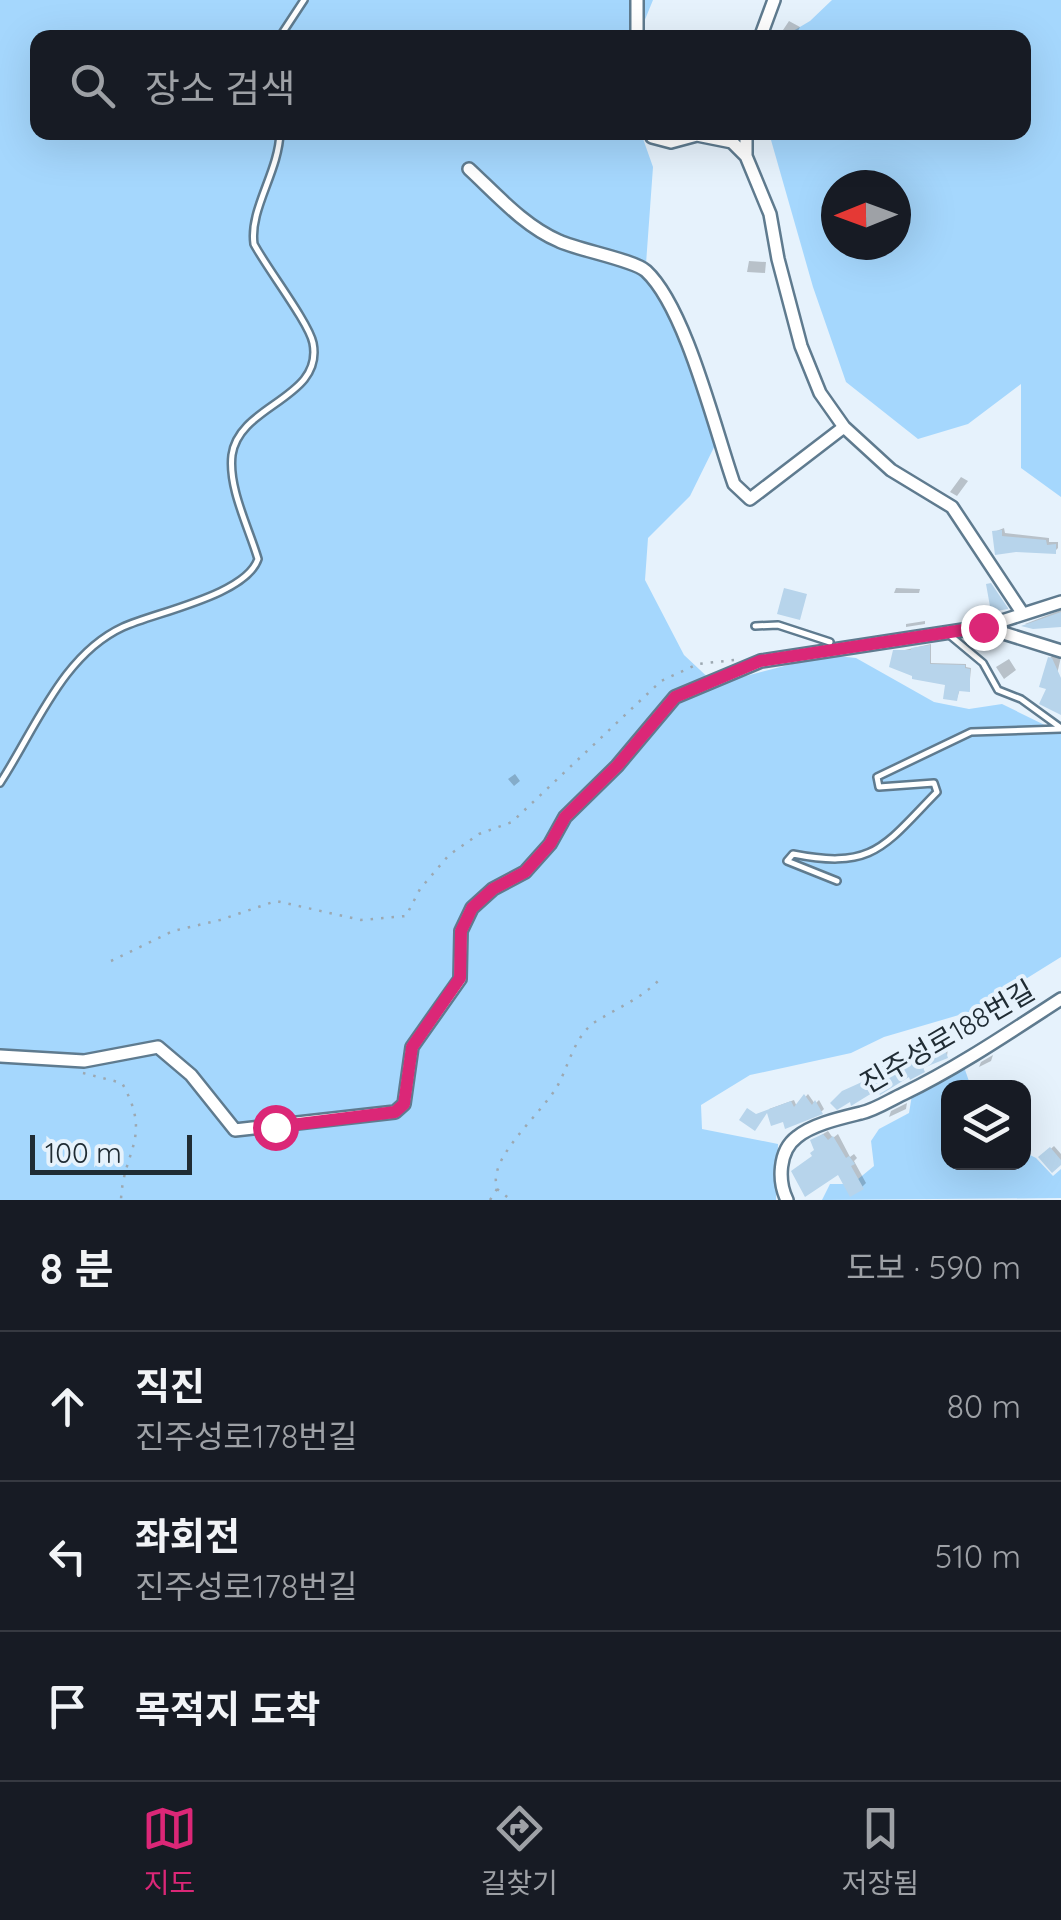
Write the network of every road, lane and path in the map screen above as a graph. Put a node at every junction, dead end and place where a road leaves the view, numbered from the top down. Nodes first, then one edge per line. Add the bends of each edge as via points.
1 (304, 0) edge
2 (637, 0) edge
3 (774, 0) edge
4 (284, 30) edge
5 (638, 30) edge
6 (763, 30) edge
7 (278, 140) edge
8 (722, 140) edge
9 (746, 140) edge
10 (746, 156) junction
11 (469, 169) dead end
12 (844, 427) junction
13 (1061, 602) edge
14 (1024, 614) junction
15 (755, 626) dead end
16 (983, 627) junction
17 (946, 632) junction
18 (830, 642) dead end
19 (1061, 651) edge
20 (744, 659) dead end
21 (1061, 729) edge
22 (0, 783) edge
23 (838, 881) dead end
24 (111, 961) dead end
25 (660, 979) dead end
26 (1061, 1000) edge
27 (0, 1056) edge
28 (70, 1069) dead end
29 (497, 1189) junction
30 (784, 1194) edge
31 (122, 1200) edge
32 (490, 1200) edge
33 (511, 1200) edge

1 - 4 lane
2 - 5 street
3 - 6 street
7 - 22 lane via 252,226 254,244 310,335 314,354 306,376 288,395 252,418 232,455 256,566 222,592 136,621 92,644 37,717
8 - 10 street
9 - 10 street
10 - 12 street via 770,214 801,346 820,393
11 - 12 street via 556,241 644,268 690,350 734,484 750,499
12 - 14 street via 891,470 952,507
13 - 14 street
14 - 16 street
15 - 18 lane via 778,625
16 - 17 street
16 - 19 street
17 - 21 lane via 983,663 998,690
17 - 27 street via 760,661 675,697 565,817 525,872 472,908 461,931 460,978 412,1047 404,1104 395,1112 235,1130 191,1074 158,1047 84,1061
20 - 24 path via 698,664 662,681 512,822 449,855 406,916 360,920 276,901 173,931
21 - 23 lane via 971,732 877,777 879,787 934,783 937,792 884,846 864,857 830,861 794,854 788,861
25 - 29 path via 593,1023 558,1086 504,1156 494,1179
26 - 30 street, 진주성로188번길 via 908,1091 797,1136 786,1150
28 - 31 path via 122,1083 133,1102 134,1154
29 - 32 path
29 - 33 path

